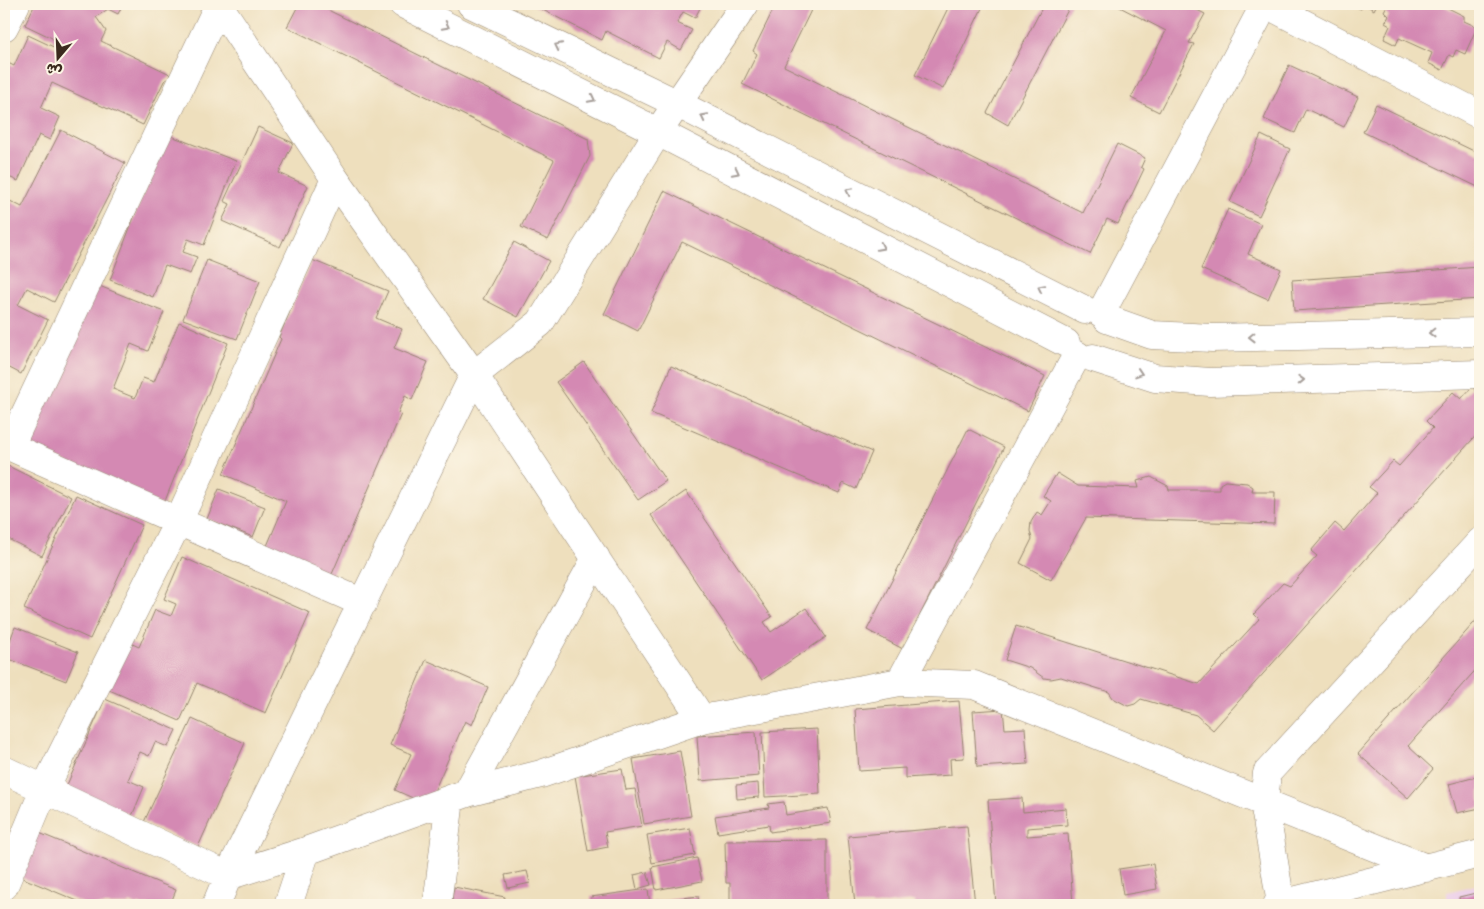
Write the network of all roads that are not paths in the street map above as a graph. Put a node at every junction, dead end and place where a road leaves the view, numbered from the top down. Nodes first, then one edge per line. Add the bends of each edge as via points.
1 (16, 4) edge
2 (219, 4) edge
3 (403, 4) edge
4 (471, 4) edge
5 (745, 4) edge
6 (1265, 4) edge
7 (4, 27) edge
8 (678, 104) junction
9 (1480, 115) edge
10 (658, 132) junction
11 (335, 179) junction
12 (1098, 314) junction
13 (1480, 332) edge
14 (1078, 352) junction
15 (1480, 374) edge
16 (474, 375) junction
17 (7, 445) edge
18 (178, 522) junction
19 (1480, 542) edge
20 (596, 558) junction
21 (363, 603) junction
22 (900, 682) junction
23 (702, 719) junction
24 (4, 770) edge
25 (44, 790) junction
26 (458, 796) junction
27 (1264, 802) junction
28 (306, 851) junction
29 (1480, 854) edge
30 (1426, 868) junction
31 (228, 876) junction
32 (4, 886) edge
33 (216, 905) edge
34 (288, 905) edge
35 (437, 905) edge
36 (1279, 905) edge

1 - 7 street
2 - 11 street
2 - 17 street
3 -> 10 street
8 -> 4 street
5 - 8 street
6 - 9 street
6 - 12 street
8 - 10 street
12 -> 8 street
10 -> 14 street
10 - 16 street via 540,323
11 - 16 street
11 - 18 street
13 -> 12 street via 1212,338 1152,335
12 - 14 street via 1077,312 1070,319 1064,334
12 - 14 street via 1111,326 1111,343 1101,354
14 -> 15 street via 1155,378 1210,382
14 - 22 street
16 - 20 street
16 - 21 street
17 - 18 street
18 - 21 street
18 - 25 street
19 - 27 street via 1267,773
20 - 23 street
20 - 26 street
21 - 31 street
22 - 23 street
22 - 27 street via 974,685
23 - 26 street via 541,774
24 - 25 street
25 - 31 street
25 - 32 street
26 - 28 street
26 - 35 street
27 - 30 street
27 - 36 street
28 - 31 street
28 - 34 street
29 - 30 street
30 - 36 street
31 - 33 street

